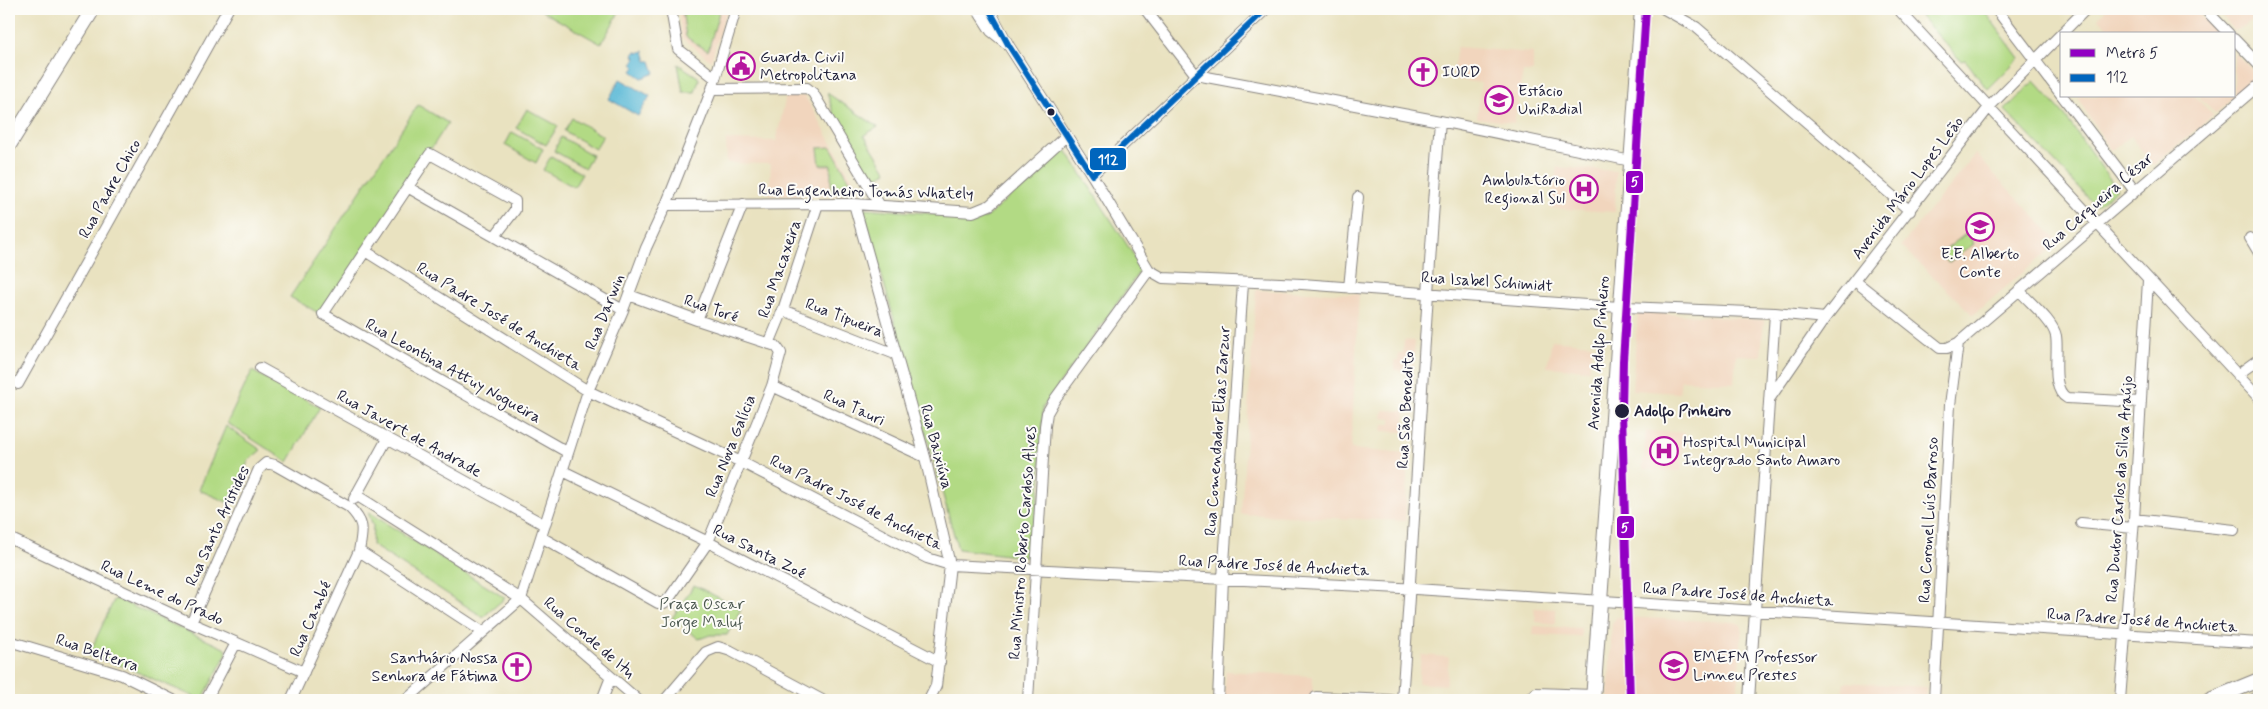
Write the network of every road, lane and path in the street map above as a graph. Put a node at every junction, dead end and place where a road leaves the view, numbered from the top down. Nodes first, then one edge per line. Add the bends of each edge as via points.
1 (84, 9) edge
2 (93, 9) edge
3 (228, 9) edge
4 (671, 9) edge
5 (736, 9) edge
6 (977, 9) edge
7 (990, 9) edge
8 (1145, 9) edge
9 (1266, 9) edge
10 (1642, 9) edge
11 (1664, 9) edge
12 (1898, 9) edge
13 (1996, 9) edge
14 (2086, 9) edge
15 (2205, 9) edge
16 (2063, 32) edge
17 (2227, 32) edge
18 (2060, 36) edge
19 (2236, 41) edge
20 (1009, 46) junction
21 (2035, 61) junction
22 (2259, 65) edge
23 (1196, 75) junction
24 (714, 78) junction
25 (2259, 85) edge
26 (712, 89) junction
27 (2060, 94) edge
28 (2063, 98) edge
29 (1990, 106) junction
30 (1440, 122) junction
31 (9, 127) edge
32 (1066, 136) junction
33 (9, 145) edge
34 (1631, 161) junction
35 (1092, 175) junction
36 (409, 188) junction
37 (2134, 190) junction
38 (1358, 198) dead end
39 (743, 204) junction
40 (818, 204) junction
41 (854, 204) junction
42 (879, 204) junction
43 (666, 205) junction
44 (1910, 211) junction
45 (2097, 223) junction
46 (495, 236) junction
47 (2250, 238) dead end
48 (365, 251) junction
49 (2259, 252) edge
50 (1149, 270) junction
51 (2148, 280) junction
52 (1855, 282) junction
53 (1243, 283) junction
54 (1349, 288) junction
55 (2019, 290) junction
56 (1427, 293) junction
57 (629, 295) junction
58 (1620, 307) junction
59 (623, 310) junction
60 (783, 310) junction
61 (1775, 313) junction
62 (1825, 318) junction
63 (697, 320) junction
64 (1958, 343) junction
65 (769, 344) junction
66 (780, 353) joint
67 (895, 354) junction
68 (2259, 359) edge
69 (260, 368) dead end
70 (2237, 374) junction
71 (18, 384) dead end
72 (772, 386) junction
73 (588, 391) junction
74 (1770, 398) junction
75 (2259, 398) edge
76 (2141, 402) junction
77 (387, 439) junction
78 (567, 452) junction
79 (925, 458) junction
80 (741, 462) junction
81 (563, 471) junction
82 (356, 495) junction
83 (349, 507) junction
84 (2081, 523) dead end
85 (545, 524) junction
86 (2134, 524) junction
87 (2234, 530) dead end
88 (9, 538) edge
89 (541, 538) junction
90 (708, 542) junction
91 (358, 550) junction
92 (950, 565) junction
93 (1036, 568) junction
94 (1222, 578) junction
95 (1410, 588) junction
96 (521, 599) junction
97 (1600, 602) junction
98 (1754, 611) junction
99 (191, 624) junction
100 (1939, 624) junction
101 (484, 632) junction
102 (2124, 634) junction
103 (9, 641) edge
104 (236, 643) junction
105 (2259, 643) edge
106 (940, 662) junction
107 (304, 672) junction
108 (610, 677) junction
109 (2259, 680) edge
110 (156, 696) edge
111 (1316, 697) dead end
112 (1593, 698) edge
113 (174, 700) edge
114 (206, 700) edge
115 (291, 700) edge
116 (406, 700) edge
117 (602, 700) edge
118 (638, 700) edge
119 (665, 700) edge
120 (822, 700) edge
121 (929, 700) edge
122 (1028, 700) edge
123 (1218, 700) edge
124 (1391, 700) edge
125 (1402, 700) edge
126 (1530, 700) edge
127 (1749, 700) edge
128 (1934, 700) edge
129 (2120, 700) edge
130 (2210, 700) edge

1 - 31 main road
2 - 33 main road
3 - 71 street, Rua Padre Chico
4 - 24 street via 678,50
5 - 24 street, Rua Darwin
6 - 20 street via 991,31
7 - 20 street
8 - 23 street
9 - 23 street
10 - 34 main road, Avenida Adolfo Pinheiro
11 - 44 street via 1696,27
12 - 29 street
13 - 21 street
14 - 16 street, Avenida Mário Lopes Leão
15 - 17 street
18 - 21 street, Avenida Mário Lopes Leão
19 - 22 street
20 - 32 street
21 - 27 street
21 - 29 street, Avenida Mário Lopes Leão
23 - 30 street
23 - 35 street
24 - 26 street, Rua Darwin
25 - 37 street, Rua Cerqueira César
26 - 42 street via 807,88
26 - 43 street, Rua Darwin
28 - 37 street
29 - 44 street, Avenida Mário Lopes Leão
29 - 45 street
30 - 34 street
30 - 56 street, Rua São Benedito
32 - 35 street
32 - 42 street, Rua Engenheiro Tomás Whately via 982,210 973,212
34 - 58 main road, Avenida Adolfo Pinheiro
35 - 50 street
36 - 46 street
36 - 46 street via 427,156 433,154 515,201 515,210
36 - 48 street
37 - 45 street, Rua Cerqueira César
38 - 54 street
39 - 40 street, Rua Engenheiro Tomás Whately
39 - 43 street, Rua Engenheiro Tomás Whately
39 - 63 street
40 - 41 street, Rua Engenheiro Tomás Whately
40 - 60 street, Rua Macaxeira
41 - 42 street, Rua Engenheiro Tomás Whately
41 - 67 street, Rua Baixiúva
43 - 57 street, Rua Darwin
44 - 52 street, Avenida Mário Lopes Leão
45 - 51 street
45 - 55 street, Rua Cerqueira César
46 - 59 street
47 - 49 street
48 - 73 street, Rua Padre José de Anchieta
48 - 78 street, Rua Leontina Attuy Nogueira via 324,311 325,317
50 - 53 street, Rua Isabel Schimidt via 1163,278
50 - 93 street, Rua Ministro Roberto Cardoso Alves via 1047,413
51 - 70 street
51 - 76 street, Rua Doutor Carlos da Silva Araújo
52 - 62 street, Avenida Mário Lopes Leão
52 - 64 street via 1940,348
53 - 54 street, Rua Isabel Schimidt
53 - 94 street, Rua Comendador Elias Zarzur
54 - 56 street, Rua Isabel Schimidt
55 - 64 street, Rua Cerqueira César
55 - 76 street via 2054,330 2057,387 2062,396
56 - 58 street, Rua Isabel Schimidt
56 - 95 street, Rua São Benedito
57 - 59 street, Rua Darwin
57 - 63 street, Rua Toré
58 - 61 street, Rua Isabel Schimidt
58 - 97 main road, Avenida Adolfo Pinheiro
59 - 73 street, Rua Darwin
60 - 65 street, Rua Macaxeira
60 - 67 street, Rua Tipueira
61 - 62 street, Rua Isabel Schimidt
61 - 74 street
62 - 74 street, Avenida Mário Lopes Leão
63 - 65 street, Rua Toré
64 - 100 street, Rua Coronel Luís Barroso via 1950,405
65 - 66 street, Rua Toré via 779,348
66 - 72 street, Rua Nova Galícia
67 - 79 street, Rua Baixiúva
68 - 70 street
69 - 77 street, Rua Javert de Andrade
70 - 75 street
72 - 79 street, Rua Tauri
72 - 80 street, Rua Nova Galícia
73 - 78 street, Rua Darwin
73 - 80 street, Rua Padre José de Anchieta
74 - 98 street
76 - 86 street, Rua Doutor Carlos da Silva Araújo
77 - 82 street
77 - 85 street, Rua Javert de Andrade
78 - 81 street, Rua Darwin
79 - 92 street, Rua Baixiúva
80 - 90 street, Rua Nova Galícia
80 - 92 street, Rua Padre José de Anchieta via 927,558
81 - 85 street, Rua Darwin
81 - 90 street, Rua Santa Zoé
82 - 83 street
82 - 96 street, Rua Conde de Itu
83 - 91 street, Rua Santo Aristides via 362,524
83 - 99 street, Rua Santo Aristides via 275,464 266,464 259,469
84 - 86 street
85 - 89 street, Rua Darwin
86 - 87 street
86 - 102 street, Rua Doutor Carlos da Silva Araújo
88 - 99 street, Rua Leme do Prado
89 - 90 street, Rua Nova Galícia via 658,603 664,603 670,597
89 - 96 street, Rua Darwin
90 - 106 street, Rua Santa Zoé
91 - 101 street
91 - 107 street, Rua Cambé
92 - 93 street, Rua Padre José de Anchieta
92 - 106 street, Rua Baixiúva
93 - 94 street, Rua Padre José de Anchieta
93 - 122 street, Rua Ministro Roberto Cardoso Alves
94 - 95 street, Rua Padre José de Anchieta
94 - 123 street, Rua Comendador Elias Zarzur
95 - 97 street, Rua Padre José de Anchieta
95 - 125 street, Rua São Benedito
96 - 101 street
96 - 108 street, Rua Conde de Itu
97 - 98 street, Rua Padre José de Anchieta
97 - 112 main road, Avenida Adolfo Pinheiro
98 - 100 street, Rua Padre José de Anchieta
98 - 127 street
99 - 104 street, Rua Leme do Prado
100 - 102 street, Rua Padre José de Anchieta
100 - 128 street, Rua Coronel Luís Barroso
101 - 116 street
102 - 105 street, Rua Padre José de Anchieta
102 - 129 street, Rua Doutor Carlos da Silva Araújo
103 - 110 street, Rua Belterra via 122,675
104 - 107 street, Rua Leme do Prado
104 - 114 street
106 - 121 street, Rua Baixiúva via 936,686
107 - 115 street, Rua Cambé
108 - 117 street
108 - 118 street, Rua Conde de Itu
109 - 130 main road
110 - 113 street, Rua Belterra
111 - 124 street
112 - 126 street via 1536,693
119 - 120 street via 706,652 718,647

